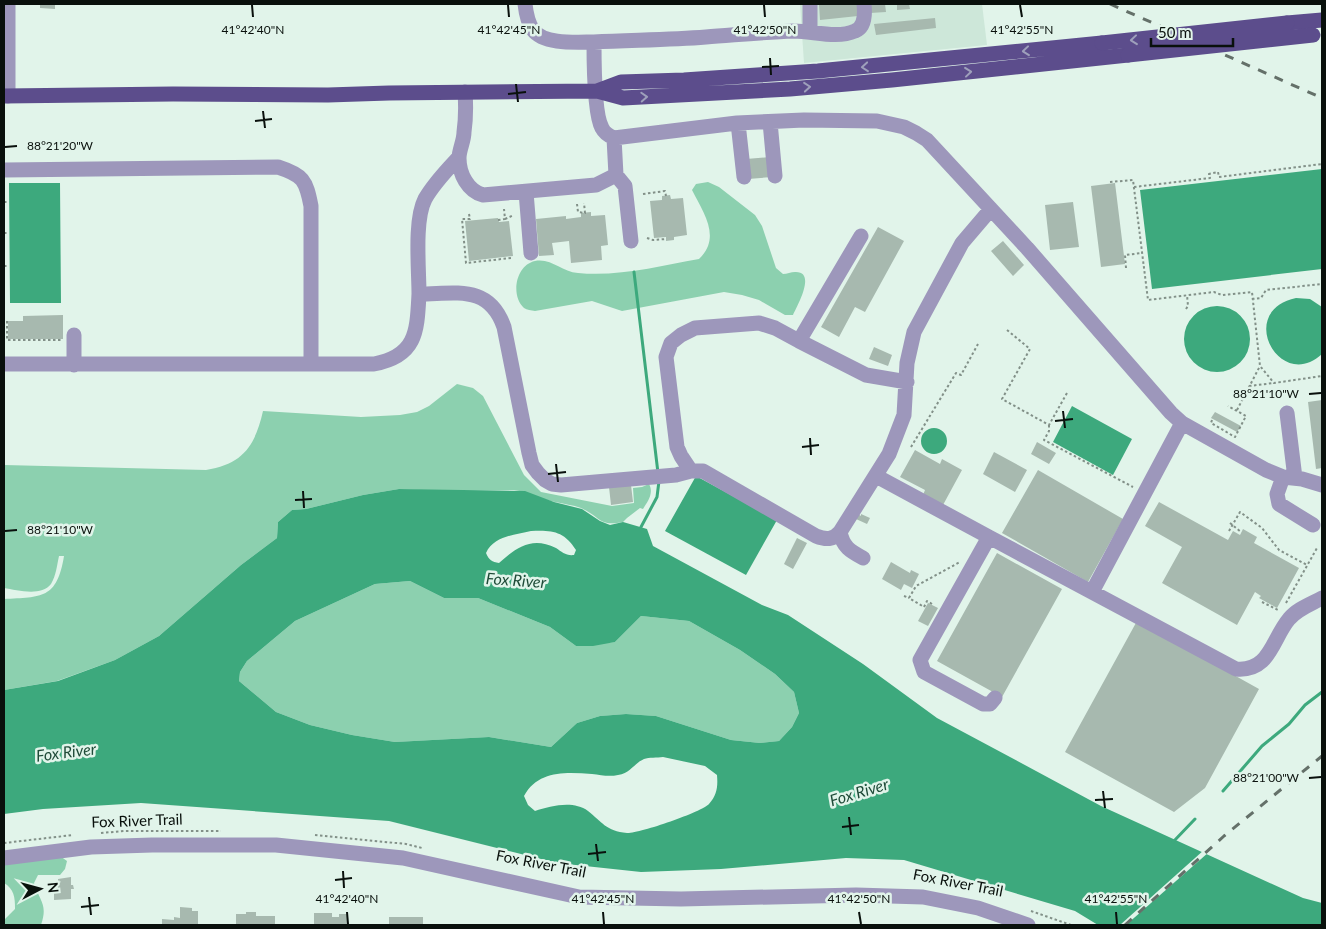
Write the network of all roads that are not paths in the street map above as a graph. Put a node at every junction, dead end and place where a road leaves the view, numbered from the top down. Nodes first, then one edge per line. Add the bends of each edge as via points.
1 (8, 4) edge
2 (525, 4) edge
3 (810, 4) edge
4 (864, 4) edge
5 (1322, 20) edge
6 (810, 31) junction
7 (1318, 34) edge
8 (594, 42) junction
9 (596, 91) junction
10 (465, 92) junction
11 (6, 96) edge
12 (770, 122) junction
13 (738, 123) junction
14 (614, 138) junction
15 (459, 157) junction
16 (4, 170) edge
17 (616, 175) junction
18 (775, 176) dead end
19 (744, 177) dead end
20 (526, 192) junction
21 (991, 209) junction
22 (861, 236) dead end
23 (631, 241) dead end
24 (532, 253) dead end
25 (419, 294) junction
26 (69, 338) road end
27 (799, 341) junction
28 (4, 364) edge
29 (311, 364) junction
30 (74, 365) junction
31 (907, 382) junction
32 (1287, 413) dead end
33 (1182, 423) junction
34 (691, 471) junction
35 (876, 476) junction
36 (1289, 478) junction
37 (1322, 485) edge
38 (1313, 525) dead end
39 (840, 532) junction
40 (986, 544) junction
41 (864, 558) dead end
42 (1092, 592) junction
43 (1322, 598) edge
44 (995, 698) dead end
45 (4, 858) edge
46 (1028, 925) edge

1 - 11 street
2 - 8 street via 534,32 552,41
3 - 6 street
4 - 6 street via 864,18 860,28 854,32
5 -> 9 main road, bridge via 828,71 621,82
6 - 8 street
9 -> 7 main road, bridge via 623,98 790,89
8 - 9 street
9 - 10 main road
9 - 14 street via 599,121 603,130
10 - 11 main road via 328,96
10 - 15 street via 464,138
12 - 13 street
12 - 18 street
12 - 21 street via 877,121 904,127 927,140
13 - 14 street
13 - 19 street
14 - 17 street
15 - 20 street via 461,170 475,193 483,196
15 - 25 street via 437,182 420,212
16 - 29 street via 278,167 296,173 307,186 311,206
17 - 20 street via 596,185
17 - 23 street via 625,186
20 - 24 street
21 - 31 street via 962,243 914,332
21 - 33 street
22 - 27 street
25 - 29 street via 414,338 396,356 383,362 361,365
25 - 34 street via 472,294 496,308 504,327 529,454 545,480 561,485
26 - 30 street
27 - 31 street via 866,375
27 - 34 street via 759,323 694,328 671,343 666,357 676,447
28 - 30 street
29 - 30 street
31 - 35 street via 904,415 889,454
32 - 36 street
33 - 36 street via 1266,470
33 - 42 street
34 - 39 street via 709,472 816,536 826,539
35 - 39 street
35 - 40 street
36 - 37 street
36 - 38 street via 1277,494 1279,504
39 - 41 street via 848,550
40 - 42 street
40 - 44 street via 920,660 924,672 983,704 990,704
42 - 43 street via 1236,669 1253,667 1264,660 1289,618
45 - 46 street via 91,847 276,845 403,858 578,897 681,900 856,895 923,898 978,908

